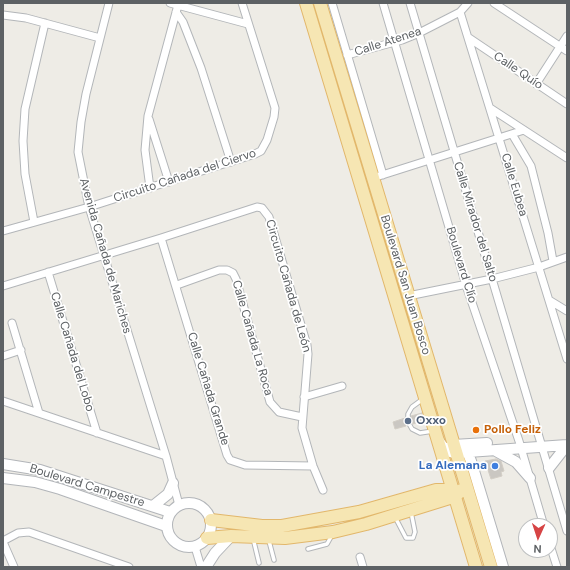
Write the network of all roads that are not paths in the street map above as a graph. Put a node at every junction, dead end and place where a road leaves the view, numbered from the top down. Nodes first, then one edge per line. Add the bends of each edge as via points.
1 (109, 3) edge
2 (170, 3) edge
3 (242, 3) edge
4 (306, 3) edge
5 (320, 3) edge
6 (332, 3) edge
7 (383, 3) edge
8 (410, 3) edge
9 (468, 3) edge
10 (494, 3) edge
11 (177, 8) junction
12 (460, 12) junction
13 (3, 15) edge
14 (45, 24) junction
15 (248, 24) junction
16 (419, 33) junction
17 (567, 36) edge
18 (100, 38) junction
19 (469, 38) junction
20 (395, 42) junction
21 (560, 46) junction
22 (567, 51) edge
23 (347, 55) junction
24 (536, 84) junction
25 (567, 104) edge
26 (490, 108) junction
27 (148, 116) junction
28 (524, 130) junction
29 (512, 134) junction
30 (500, 138) junction
31 (454, 153) junction
32 (567, 158) edge
33 (429, 161) junction
34 (231, 162) junction
35 (378, 177) junction
36 (169, 182) junction
37 (150, 188) junction
38 (89, 207) junction
39 (34, 222) junction
40 (3, 231) edge
41 (161, 238) junction
42 (104, 255) junction
43 (567, 257) edge
44 (556, 260) junction
45 (567, 264) edge
46 (539, 267) junction
47 (48, 272) junction
48 (492, 279) junction
49 (176, 285) junction
50 (3, 286) edge
51 (466, 286) junction
52 (408, 296) junction
53 (549, 300) junction
54 (567, 311) edge
55 (12, 323) dead end
56 (21, 350) junction
57 (3, 356) edge
58 (567, 359) edge
59 (342, 386) dead end
60 (304, 397) junction
61 (426, 397) junction
62 (3, 401) edge
63 (39, 413) junction
64 (302, 417) junction
65 (97, 433) junction
66 (567, 438) edge
67 (542, 443) junction
68 (520, 444) junction
69 (567, 445) edge
70 (449, 449) junction
71 (492, 449) junction
72 (166, 456) junction
73 (3, 464) edge
74 (313, 466) junction
75 (549, 468) junction
76 (3, 478) edge
77 (530, 478) junction
78 (464, 479) junction
79 (173, 482) junction
80 (323, 490) dead end
81 (428, 492) junction
82 (456, 493) junction
83 (470, 500) junction
84 (179, 505) junction
85 (153, 506) junction
86 (412, 510) junction
87 (460, 511) junction
88 (170, 512) junction
89 (395, 516) junction
90 (329, 518) junction
91 (542, 518) edge
92 (210, 520) junction
93 (476, 520) junction
94 (463, 523) junction
95 (166, 526) junction
96 (567, 531) edge
97 (332, 532) junction
98 (231, 536) junction
99 (252, 537) junction
100 (207, 538) junction
101 (268, 538) junction
102 (3, 542) edge
103 (195, 547) junction
104 (308, 549) dead end
105 (360, 557) dead end
106 (108, 560) junction
107 (274, 560) dead end
108 (259, 563) dead end
109 (14, 567) edge
110 (105, 567) edge
111 (129, 567) edge
112 (201, 567) edge
113 (206, 567) edge
114 (363, 567) edge
115 (476, 567) edge
116 (491, 567) edge
117 (503, 567) edge

1 - 18 street, Avenida Cañada de Mariches
2 - 11 street
3 - 15 street, Circuito Cañada del Ciervo
4 - 61 main road, Boulevard San Juan Bosco
5 - 35 main road, Boulevard San Juan Bosco
6 - 23 street
7 - 20 street, Boulevard Clío
8 - 16 street, Calle Mirador del Salto
9 - 12 street, Calle Atenea
10 - 21 street
11 - 15 street
11 - 27 street
11 - 34 street via 201,68
12 - 16 street, Calle Atenea
12 - 19 street, Calle Eubea
13 - 14 street
14 - 18 street
14 - 39 street via 25,109 22,142
15 - 34 street, Circuito Cañada del Ciervo via 273,99 274,117 261,151
16 - 20 street, Calle Atenea
16 - 31 street, Calle Mirador del Salto
17 - 21 street
18 - 38 street, Avenida Cañada de Mariches via 82,115 78,152
19 - 24 street, Calle Quío
19 - 26 street, Calle Eubea
20 - 23 street, Calle Atenea
20 - 33 street, Boulevard Clío
21 - 22 street
21 - 24 street
23 - 35 street
24 - 25 street, Calle Quío
26 - 28 street
26 - 30 street, Calle Eubea
27 - 36 street
27 - 37 street via 145,150
28 - 29 street
28 - 32 street
29 - 30 street
29 - 44 street via 531,166
30 - 31 street
30 - 46 street, Calle Eubea
31 - 33 street
31 - 48 street, Calle Mirador del Salto
33 - 35 street
33 - 51 street, Boulevard Clío
34 - 36 street, Circuito Cañada del Ciervo
35 - 52 main road, Boulevard San Juan Bosco
36 - 37 street, Circuito Cañada del Ciervo
37 - 38 street, Circuito Cañada del Ciervo
38 - 39 street, Circuito Cañada del Ciervo
38 - 42 street, Avenida Cañada de Mariches
39 - 40 street, Circuito Cañada del Ciervo
41 - 42 street, Circuito Cañada de León
41 - 49 street, Calle Cañada Grande
41 - 60 street, Circuito Cañada de León via 257,207 265,211 307,345
42 - 47 street, Circuito Cañada de León
42 - 72 street, Avenida Cañada de Mariches
43 - 44 street
44 - 45 street
44 - 46 street
46 - 48 street
46 - 53 street, Calle Eubea
47 - 50 street, Circuito Cañada de León
47 - 65 street, Calle Cañada del Lobo
48 - 51 street
48 - 67 street, Calle Mirador del Salto
49 - 64 street, Calle Cañada La Roca via 219,270 227,270 233,274 270,402 279,412
49 - 74 street, Calle Cañada Grande via 230,460 245,465
51 - 52 street
51 - 68 street, Boulevard Clío
52 - 70 main road, Boulevard San Juan Bosco
53 - 54 street
53 - 58 street, Calle Eubea
55 - 56 street
56 - 57 street
56 - 63 street
59 - 60 street
60 - 64 street, Circuito Cañada de León
61 - 70 main road, Boulevard San Juan Bosco
61 - 70 lane via 412,407 408,414 408,422 412,430
62 - 63 street
63 - 65 street
64 - 74 street, Circuito Cañada de León via 304,439
65 - 72 street
66 - 67 street
67 - 68 street
67 - 69 street
67 - 75 street, Calle Mirador del Salto
68 - 70 street
68 - 71 street
68 - 77 street, Boulevard Clío
69 - 75 street
70 - 71 street
70 - 78 main road, Boulevard San Juan Bosco
70 - 81 main road via 441,482
70 - 82 main road, Boulevard San Juan Bosco
70 - 117 street via 471,461
71 - 77 street via 511,458
72 - 79 street, Avenida Cañada de Mariches
73 - 85 street, Boulevard Campestre via 40,470
74 - 80 street, Circuito Cañada de León
75 - 96 street, Calle Mirador del Salto
76 - 95 street, Boulevard Campestre via 35,482 60,489
77 - 91 street, Boulevard Clío
78 - 82 main road
78 - 83 main road, Boulevard San Juan Bosco
79 - 84 street, Avenida Cañada de Mariches
79 - 85 street via 168,494
81 - 82 main road via 442,489
81 - 90 main road
82 - 83 main road
82 - 86 main road
82 - 87 main road, Boulevard San Juan Bosco
83 - 93 main road, Boulevard San Juan Bosco
84 - 88 street
84 - 92 street via 198,505 208,514
85 - 88 street, Boulevard Campestre
86 - 87 street via 421,511 447,504
86 - 89 main road
86 - 89 lane via 415,536 410,539 403,535
87 - 94 main road, Boulevard San Juan Bosco
88 - 95 street
89 - 97 main road
90 - 92 main road via 282,526
90 - 97 lane
92 - 100 street via 211,530
93 - 94 main road via 473,516 467,515
93 - 116 main road, Boulevard San Juan Bosco
94 - 115 main road, Boulevard San Juan Bosco
95 - 103 street via 172,540 187,548
97 - 101 main road
97 - 104 lane via 332,539 328,544
98 - 99 main road
98 - 100 main road
98 - 113 street via 214,553
99 - 101 main road
99 - 108 lane
100 - 103 street
101 - 107 lane
102 - 106 street via 18,533 29,532
102 - 109 street
103 - 112 street
105 - 114 street
106 - 110 street
106 - 111 street

